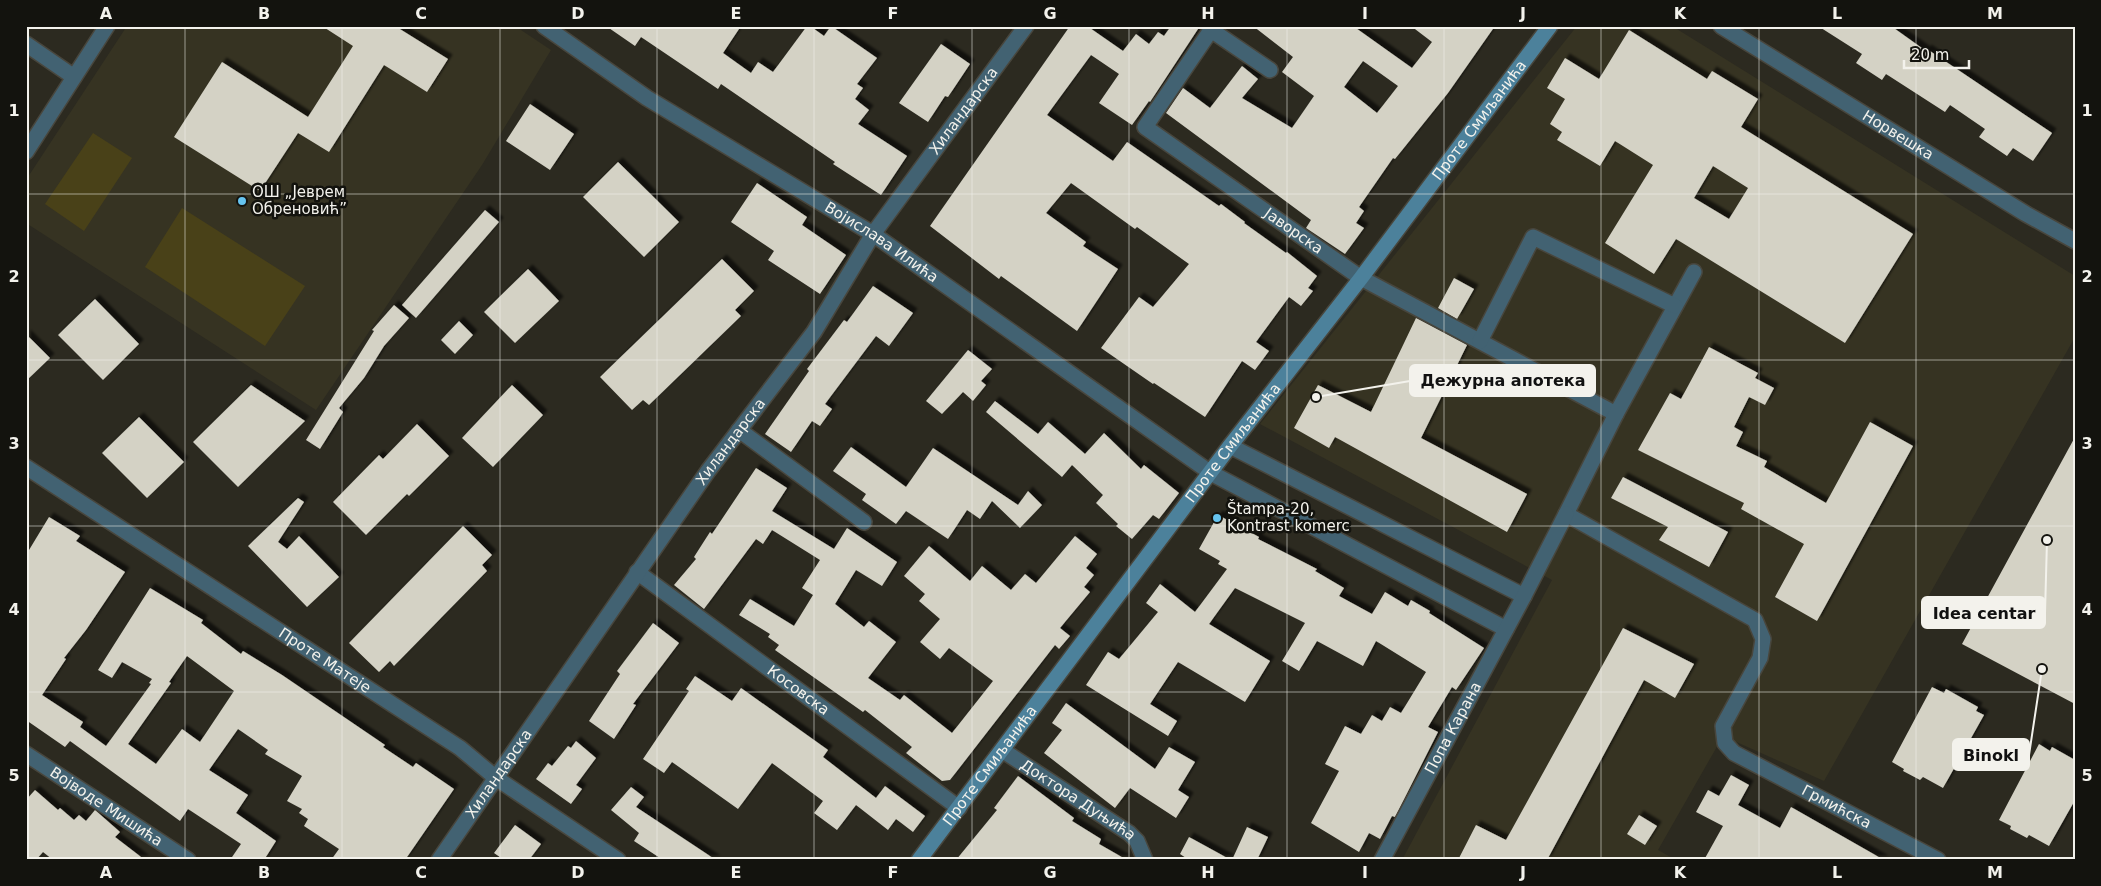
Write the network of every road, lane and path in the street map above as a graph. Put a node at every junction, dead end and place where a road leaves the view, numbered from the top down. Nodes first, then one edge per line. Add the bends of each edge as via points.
1 (107, 26) edge
2 (544, 26) edge
3 (1026, 26) edge
4 (1550, 26) edge
5 (1721, 26) edge
6 (26, 44) edge
7 (1270, 70) dead end
8 (74, 77) junction
9 (26, 152) edge
10 (873, 234) junction
11 (2075, 241) edge
12 (1694, 272) dead end
13 (1362, 278) junction
14 (1675, 306) junction
15 (1480, 341) junction
16 (1616, 414) junction
17 (739, 430) junction
18 (1230, 446) junction
19 (26, 467) edge
20 (1211, 473) junction
21 (1566, 514) junction
22 (864, 522) dead end
23 (637, 572) junction
24 (1524, 596) junction
25 (1506, 629) junction
26 (1002, 750) junction
27 (26, 754) edge
28 (496, 778) junction
29 (959, 808) junction
30 (188, 860) edge
31 (438, 860) edge
32 (618, 860) edge
33 (919, 860) edge
34 (1145, 860) edge
35 (1382, 860) edge
36 (1938, 860) edge

1 - 8 street
2 - 10 street, Војислава Илића via 647,98
3 - 10 street, Хиландарска
4 - 13 street, Проте Смиљанића
5 - 11 street, Норвешка
6 - 8 street
7 - 13 street, Јаворска via 1211,30 1145,127
8 - 9 street
10 - 17 street, Хиландарска via 814,332
10 - 20 street, Војислава Илића
12 - 14 street, Попа Карана
13 - 15 street, Јаворска
13 - 18 street, Проте Смиљанића
14 - 15 street via 1533,237
14 - 16 street, Попа Карана
15 - 16 street, Јаворска
16 - 21 street, Попа Карана
17 - 22 street
17 - 23 street, Хиландарска
18 - 20 street, Проте Смиљанића
18 - 24 street
19 - 28 street, Проте Матеје via 460,748
20 - 25 street, Војислава Илића
20 - 26 street, Проте Смиљанића
21 - 24 street, Попа Карана
21 - 36 street, Грмићска via 1755,620 1763,639 1760,658 1723,726 1725,742 1734,753
23 - 28 street, Хиландарска
23 - 29 street, Косовска
24 - 25 street, Попа Карана
25 - 35 street, Попа Карана
26 - 29 street, Проте Смиљанића
26 - 34 street, Доктора Дуњића via 1129,832
27 - 30 street, Војводе Мишића
28 - 31 street, Хиландарска
28 - 32 street, Проте Матеје
29 - 33 street, Проте Смиљанића

